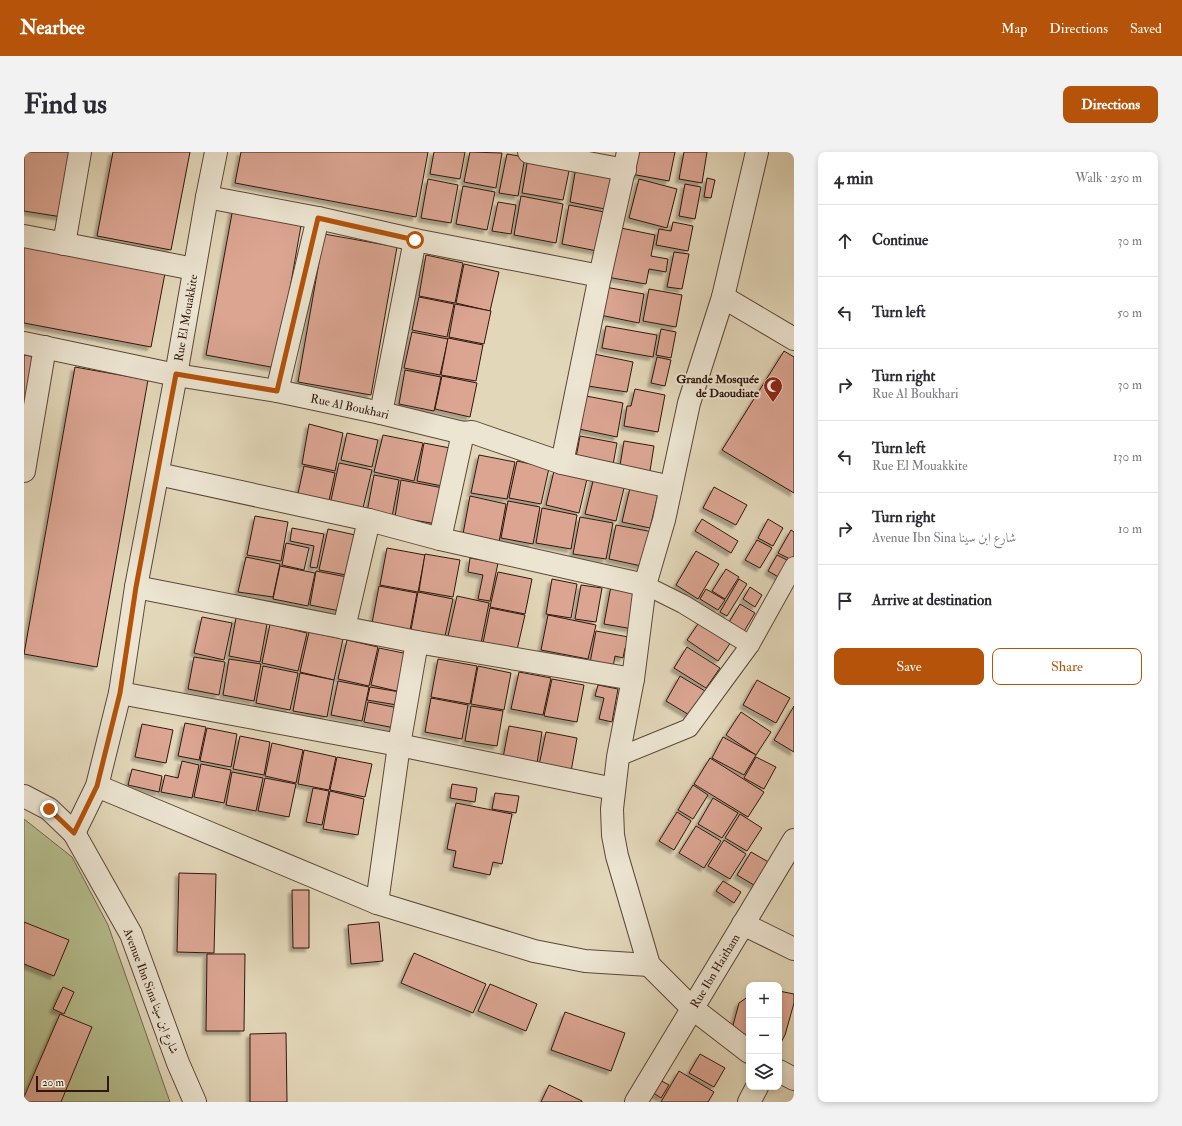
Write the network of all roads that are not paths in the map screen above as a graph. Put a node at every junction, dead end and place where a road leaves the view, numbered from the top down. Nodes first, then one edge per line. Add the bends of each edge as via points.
1 (80, 152) edge
2 (216, 152) edge
3 (529, 152) edge
4 (757, 152) edge
5 (626, 161) edge
6 (207, 197) junction
7 (318, 218) junction
8 (24, 236) edge
9 (415, 240) junction
10 (64, 244) junction
11 (194, 269) junction
12 (600, 276) junction
13 (723, 297) junction
14 (794, 339) edge
15 (34, 345) edge
16 (176, 374) junction
17 (277, 391) junction
18 (381, 413) junction
19 (463, 433) junction
20 (562, 463) junction
21 (24, 471) edge
22 (158, 474) junction
23 (672, 487) junction
24 (369, 520) junction
25 (440, 539) junction
26 (794, 566) edge
27 (645, 585) junction
28 (136, 587) junction
29 (344, 628) junction
30 (417, 642) junction
31 (750, 644) junction
32 (632, 679) junction
33 (120, 693) junction
34 (399, 745) junction
35 (618, 757) junction
36 (97, 786) junction
37 (614, 788) junction
38 (24, 796) edge
39 (74, 833) junction
40 (794, 840) edge
41 (377, 903) junction
42 (744, 924) junction
43 (794, 950) edge
44 (650, 965) junction
45 (692, 1008) junction
46 (746, 1050) edge
47 (782, 1073) edge
48 (794, 1079) edge
49 (755, 1090) edge
50 (195, 1102) edge
51 (636, 1102) edge
52 (749, 1102) edge

1 - 10 street
2 - 6 street, Rue El Mouakkite
3 - 5 street
4 - 13 street
5 - 12 street
6 - 7 street
6 - 11 street, Rue El Mouakkite
7 - 9 street
7 - 17 street
8 - 10 street
9 - 12 street
9 - 18 street
10 - 11 street
11 - 16 street, Rue El Mouakkite
12 - 20 street
13 - 14 street
13 - 23 street via 689,403
15 - 16 street, Rue Al Boukhari
15 - 21 street
16 - 17 street, Rue Al Boukhari
16 - 22 street, Rue El Mouakkite
17 - 18 street, Rue Al Boukhari
18 - 19 street, Rue Al Boukhari
19 - 20 street, Rue Al Boukhari via 472,432
19 - 25 street
20 - 23 street, Rue Al Boukhari
22 - 24 street
22 - 28 street, Rue El Mouakkite
23 - 27 street
24 - 25 street
24 - 29 street
25 - 27 street
26 - 31 street
27 - 31 street via 683,604
27 - 32 street
28 - 29 street
28 - 33 street, Rue El Mouakkite
29 - 30 street
30 - 32 street
30 - 34 street
31 - 35 street via 689,728
32 - 35 street
33 - 34 street
33 - 36 street, Rue El Mouakkite
34 - 37 street
34 - 41 street
35 - 37 street
36 - 39 street, Rue El Mouakkite
36 - 41 street
37 - 44 street via 613,835 617,856
38 - 39 street, Avenue Ibn Sina شارع ابن سينا via 49,809
39 - 50 street, Avenue Ibn Sina شارع ابن سينا via 132,934 178,1063
40 - 42 street, Rue Ibn Haitham
41 - 44 street via 534,951 585,961
42 - 43 street
42 - 45 street, Rue Ibn Haitham
44 - 45 street
45 - 46 street
45 - 51 street, Rue Ibn Haitham
47 - 48 street
49 - 52 street

